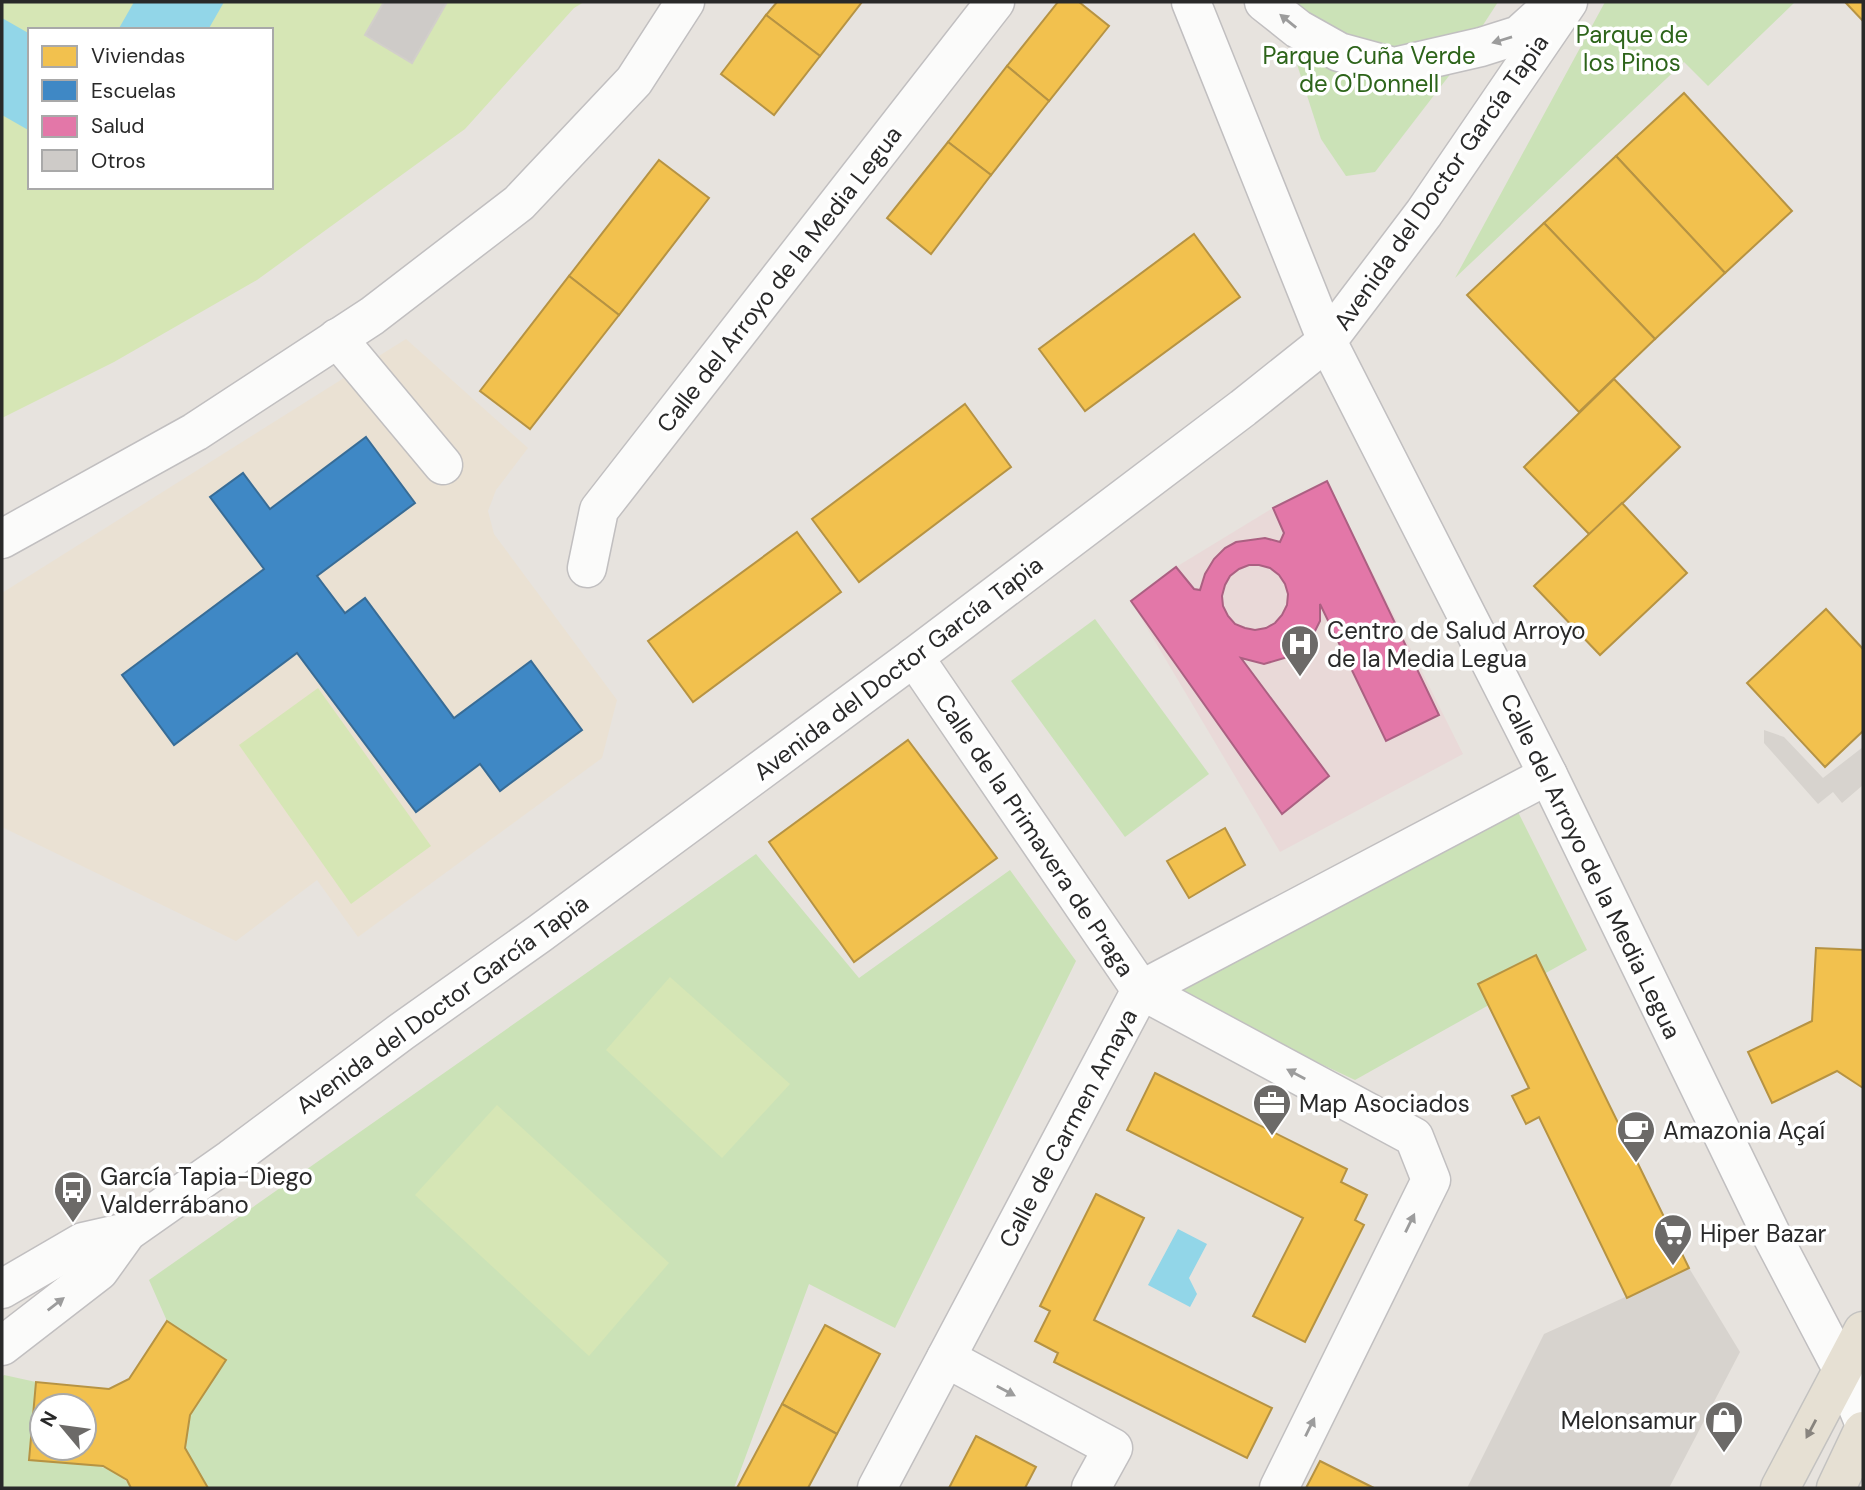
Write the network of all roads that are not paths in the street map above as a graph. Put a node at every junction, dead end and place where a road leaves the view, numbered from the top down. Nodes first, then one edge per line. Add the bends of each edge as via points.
1 (685, 2) edge
2 (995, 2) edge
3 (1191, 2) edge
4 (1264, 2) edge
5 (1557, 2) edge
6 (1568, 2) edge
7 (337, 338) junction
8 (1327, 341) junction
9 (443, 465) dead end
10 (2, 539) edge
11 (587, 568) dead end
12 (914, 657) junction
13 (1548, 775) junction
14 (1141, 990) junction
15 (127, 1232) junction
16 (2, 1289) edge
17 (1863, 1331) edge
18 (2, 1346) edge
19 (946, 1359) junction
20 (1842, 1369) junction
21 (1863, 1420) edge
22 (1863, 1431) edge
23 (877, 1488) edge
24 (1091, 1488) edge
25 (1279, 1488) edge
26 (1780, 1488) edge
27 (1836, 1488) edge

1 - 7 street via 634,81 519,203
2 - 11 street, Calle del Arroyo de la Media Legua via 599,510
3 - 8 street, Calle del Arroyo de la Media Legua
5 -> 4 street, Avenida del Doctor García Tapia via 1518,35 1394,67 1339,52 1298,29
6 - 8 street, Avenida del Doctor García Tapia via 1424,213
7 - 9 street
7 - 10 street via 195,432
8 - 12 street, Avenida del Doctor García Tapia
8 - 13 street, Calle del Arroyo de la Media Legua
12 - 14 street, Calle de la Primavera de Praga
12 - 15 street, Avenida del Doctor García Tapia
13 - 14 street, Calle de Carmen Amaya
13 - 20 street, Calle del Arroyo de la Media Legua via 1771,1234
14 - 19 street, Calle de Carmen Amaya
25 -> 14 street, Calle de la Primavera de Praga via 1431,1180 1414,1137
15 - 16 street, Avenida del Doctor García Tapia via 83,1242
18 -> 15 street, Avenida del Doctor García Tapia via 99,1270
17 - 20 main road
19 - 23 street, Calle de Carmen Amaya
19 -> 24 street via 1113,1448
20 - 21 street, Calle del Arroyo de la Media Legua
20 -> 26 main road
22 - 27 main road

